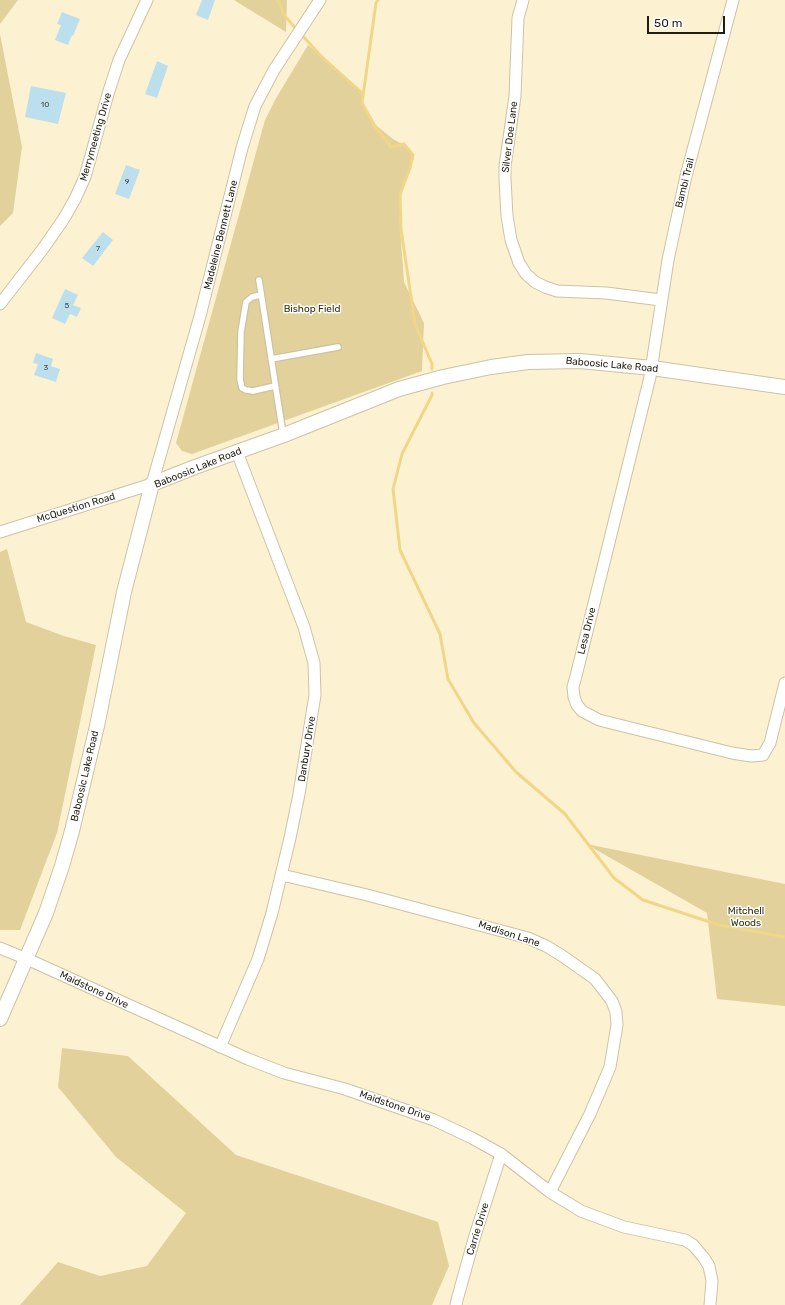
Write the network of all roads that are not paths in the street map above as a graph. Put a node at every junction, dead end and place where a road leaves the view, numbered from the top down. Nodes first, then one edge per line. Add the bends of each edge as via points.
1 (147, 0) edge
2 (320, 0) edge
3 (523, 0) edge
4 (733, 0) edge
5 (259, 280) dead end
6 (262, 296) junction
7 (661, 300) junction
8 (0, 304) edge
9 (338, 346) dead end
10 (271, 359) junction
11 (652, 368) junction
12 (275, 386) junction
13 (785, 386) edge
14 (284, 435) junction
15 (237, 452) junction
16 (152, 484) junction
17 (0, 532) edge
18 (785, 683) edge
19 (282, 875) junction
20 (0, 948) edge
21 (27, 959) junction
22 (0, 1019) edge
23 (220, 1047) junction
24 (501, 1154) junction
25 (550, 1192) junction
26 (456, 1305) edge
27 (710, 1305) edge

1 - 8 street, Merrymeeting Drive via 120,60 85,177 75,199 42,250
2 - 16 street, Madeleine Bennett Lane via 274,70 255,106 240,155 200,316
3 - 7 street, Silver Doe Lane via 518,18 515,96 505,166 507,216 511,240 519,263 534,282 557,291 606,293
4 - 7 street, Bambi Trail via 686,176
5 - 6 lane
6 - 10 lane
6 - 12 lane via 252,297 246,302 241,332 240,379 242,388 246,390
7 - 11 street, Bambi Trail
9 - 10 lane
10 - 12 lane
11 - 13 street, Baboosic Lake Road
11 - 14 street, Baboosic Lake Road via 574,361 528,362 491,367 399,389
11 - 18 street, Lesa Drive via 573,687 577,705 582,711 599,720 732,753 763,755 770,743
12 - 14 lane
14 - 15 street, Baboosic Lake Road
15 - 16 street, Baboosic Lake Road
15 - 19 street, Danbury Drive via 304,627 314,663 315,695 309,740
16 - 17 street, McQuestion Road
16 - 21 street, Baboosic Lake Road via 124,592 97,726 72,831 46,913
19 - 23 street, Danbury Drive via 258,959
19 - 25 street, Madison Lane via 528,938 561,954 595,979 612,1001 616,1012 617,1025 610,1067 590,1114
20 - 21 street, Maidstone Drive
21 - 22 street, Baboosic Lake Road
21 - 23 street, Maidstone Drive
23 - 24 street, Maidstone Drive via 284,1072 345,1089 434,1120
24 - 25 street, Maidstone Drive
24 - 26 street, Carrie Drive
25 - 27 street, Maidstone Drive via 580,1211 645,1232 679,1238 693,1245 704,1258 711,1274

